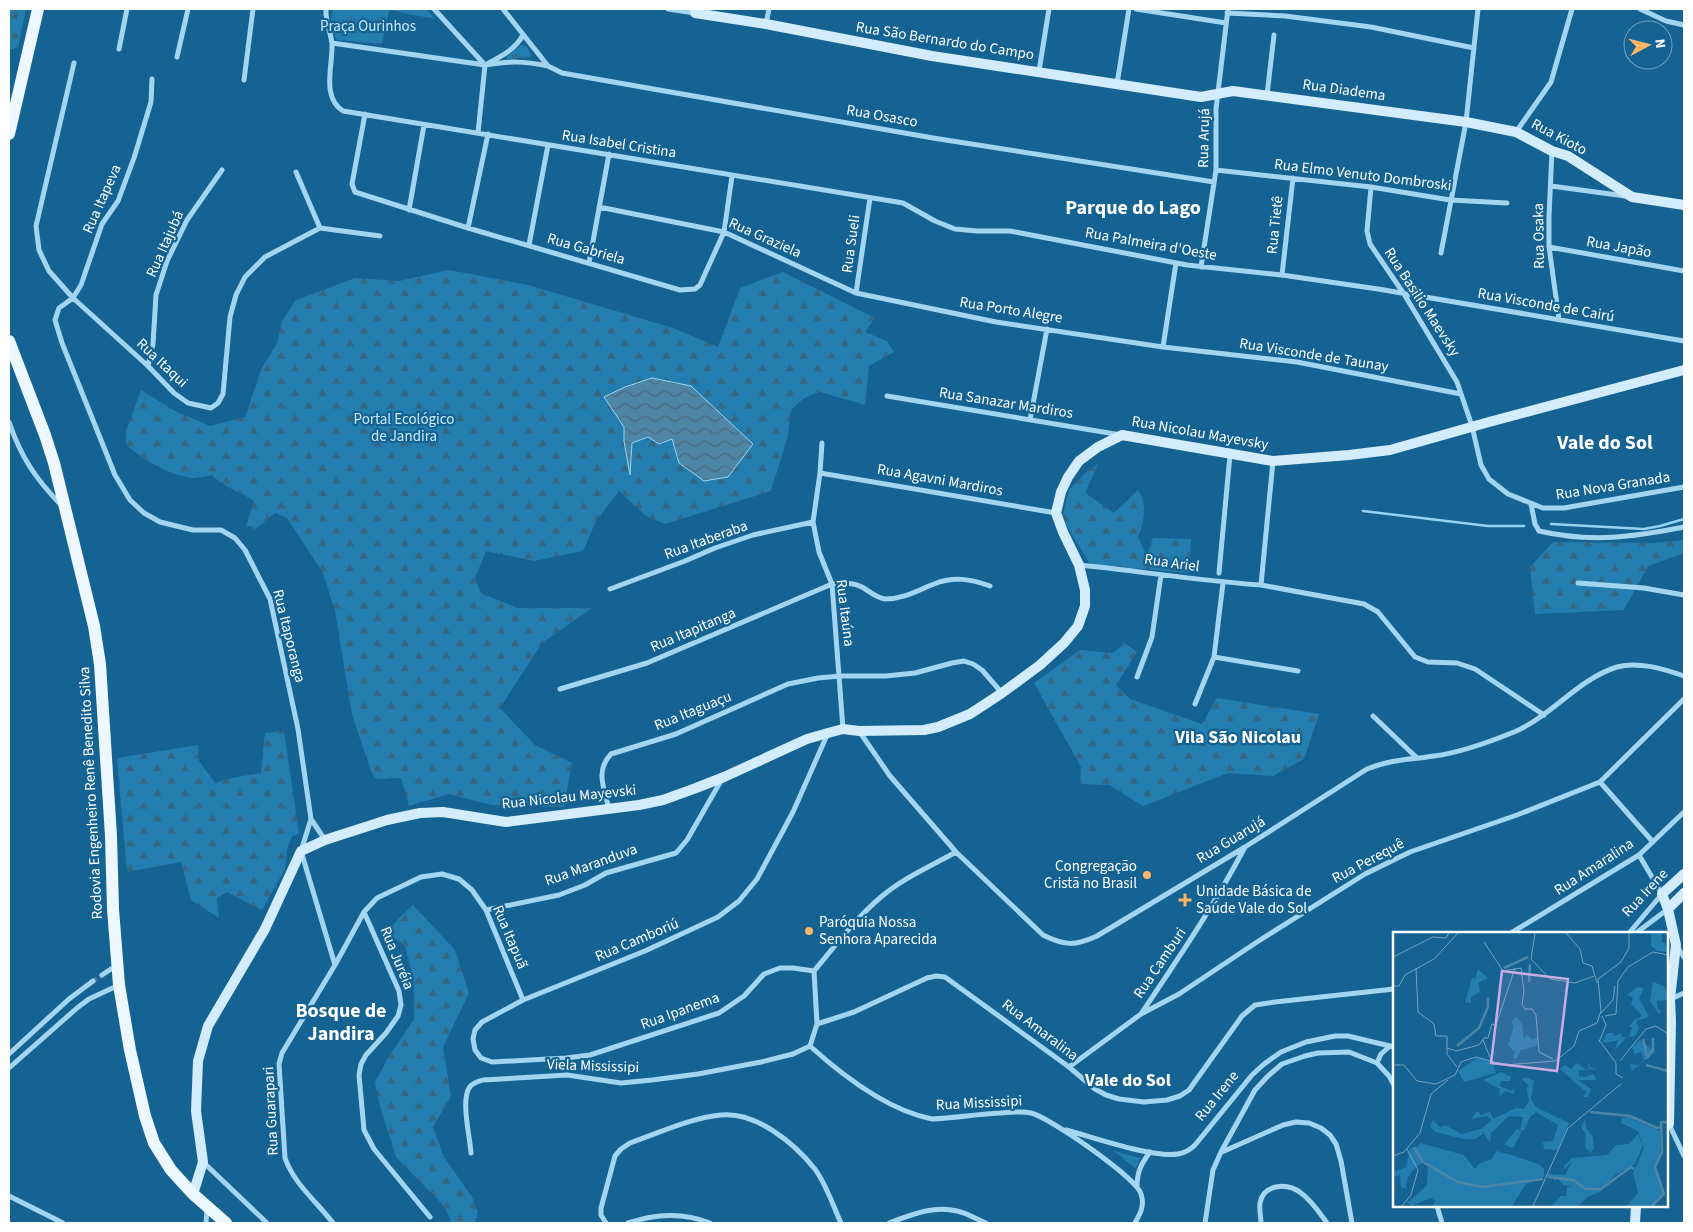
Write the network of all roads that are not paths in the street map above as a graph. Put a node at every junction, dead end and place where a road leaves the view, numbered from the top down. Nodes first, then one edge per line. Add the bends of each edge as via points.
1 (38, 9) edge
2 (127, 9) edge
3 (188, 9) edge
4 (253, 9) edge
5 (326, 9) edge
6 (434, 9) edge
7 (503, 9) edge
8 (668, 9) edge
9 (769, 9) edge
10 (1049, 9) edge
11 (1129, 9) edge
12 (1136, 9) edge
13 (1478, 9) edge
14 (1572, 9) edge
15 (1640, 9) edge
16 (696, 11) edge
17 (1227, 11) edge
18 (1226, 23) junction
19 (766, 24) junction
20 (1684, 25) edge
21 (523, 35) junction
22 (1274, 35) dead end
23 (332, 43) junction
24 (119, 48) dead end
25 (1474, 48) junction
26 (177, 57) dead end
27 (74, 63) dead end
28 (485, 65) junction
29 (548, 66) junction
30 (1039, 72) junction
31 (152, 78) dead end
32 (244, 80) dead end
33 (1116, 85) junction
34 (1218, 93) junction
35 (1267, 95) junction
36 (365, 114) junction
37 (1466, 122) junction
38 (424, 125) junction
39 (1516, 132) junction
40 (478, 133) junction
41 (9, 134) edge
42 (488, 134) junction
43 (548, 145) junction
44 (1552, 151) junction
45 (609, 154) junction
46 (222, 170) dead end
47 (1216, 170) junction
48 (296, 172) dead end
49 (732, 176) junction
50 (1293, 178) junction
51 (1214, 182) junction
52 (1551, 186) junction
53 (1371, 187) junction
54 (1632, 197) junction
55 (870, 198) junction
56 (1450, 200) junction
57 (1507, 203) dead end
58 (1684, 205) edge
59 (600, 206) junction
60 (409, 210) junction
61 (320, 228) junction
62 (468, 228) junction
63 (724, 232) junction
64 (380, 236) dead end
65 (529, 245) junction
66 (1549, 248) junction
67 (1441, 253) dead end
68 (589, 263) junction
69 (1176, 263) junction
70 (1201, 267) junction
71 (1684, 271) edge
72 (1282, 275) junction
73 (856, 293) junction
74 (1404, 294) junction
75 (74, 298) junction
76 (1559, 319) junction
77 (1047, 329) junction
78 (1684, 341) edge
79 (9, 342) edge
80 (1163, 347) junction
81 (148, 366) junction
82 (1684, 370) edge
83 (1461, 394) junction
84 (887, 396) dead end
85 (1030, 420) junction
86 (9, 422) edge
87 (1472, 426) junction
88 (1122, 435) junction
89 (822, 443) dead end
90 (1230, 454) junction
91 (1273, 461) junction
92 (820, 473) junction
93 (1684, 487) edge
94 (1531, 504) junction
95 (65, 509) junction
96 (1056, 513) junction
97 (813, 522) junction
98 (1684, 527) edge
99 (1079, 565) junction
100 (1219, 573) dead end
101 (1161, 575) junction
102 (1223, 583) junction
103 (1578, 583) dead end
104 (832, 584) junction
105 (1261, 585) junction
106 (990, 586) dead end
107 (610, 589) dead end
108 (1684, 595) edge
109 (1214, 657) junction
110 (1298, 671) dead end
111 (840, 676) junction
112 (1684, 676) edge
113 (1137, 677) dead end
114 (560, 689) dead end
115 (1002, 693) junction
116 (1684, 699) edge
117 (1195, 704) dead end
118 (1544, 714) junction
119 (1373, 716) dead end
120 (843, 729) junction
121 (859, 731) junction
122 (828, 733) junction
123 (1417, 758) junction
124 (724, 777) junction
125 (1600, 782) junction
126 (609, 809) junction
127 (1684, 812) edge
128 (311, 819) junction
129 (325, 840) junction
130 (1653, 842) junction
131 (1245, 847) junction
132 (301, 851) junction
133 (956, 852) junction
134 (1639, 855) junction
135 (1684, 874) edge
136 (1684, 893) edge
137 (1662, 894) junction
138 (1668, 909) junction
139 (486, 910) junction
140 (364, 912) junction
141 (1513, 932) edge
142 (1630, 932) edge
143 (1637, 932) edge
144 (1676, 945) junction
145 (1684, 957) edge
146 (117, 965) junction
147 (335, 965) junction
148 (814, 971) junction
149 (102, 975) tunnel mouth
150 (92, 981) tunnel mouth
151 (119, 985) junction
152 (1393, 989) edge
153 (1684, 993) edge
154 (1668, 999) edge
155 (523, 1000) junction
156 (1141, 1014) junction
157 (817, 1024) junction
158 (810, 1046) junction
159 (1392, 1046) edge
160 (9, 1054) edge
161 (566, 1058) joint
162 (1378, 1063) junction
163 (1069, 1067) junction
164 (9, 1068) edge
165 (1393, 1083) edge
166 (1245, 1084) junction
167 (1255, 1090) junction
168 (1668, 1125) edge
169 (1060, 1128) junction
170 (1150, 1152) junction
171 (1221, 1152) junction
172 (471, 1153) dead end
173 (1684, 1156) edge
174 (203, 1162) junction
175 (1137, 1186) junction
176 (193, 1194) junction
177 (9, 1196) edge
178 (207, 1206) junction
179 (1438, 1207) edge
180 (1636, 1207) edge
181 (970, 1216) junction
182 (430, 1217) dead end
183 (63, 1223) edge
184 (206, 1223) edge
185 (226, 1223) edge
186 (267, 1223) edge
187 (333, 1223) edge
188 (606, 1223) edge
189 (628, 1223) edge
190 (710, 1223) edge
191 (841, 1223) edge
192 (889, 1223) edge
193 (973, 1223) edge
194 (986, 1223) edge
195 (1135, 1223) edge
196 (1205, 1223) edge
197 (1262, 1223) edge
198 (1327, 1223) edge
199 (1352, 1223) edge
200 (1442, 1223) edge
201 (1635, 1223) edge

1 - 41 main road
2 - 24 street
3 - 26 street
4 - 32 street
5 - 23 street
6 - 28 street
7 - 21 street
8 - 16 street, Rua São Bernardo do Campo
9 - 19 street
10 - 30 street
11 - 33 street
12 - 18 street
13 - 25 street
14 - 39 street via 1551,82
15 - 20 street via 1666,22
16 - 19 street, Rua São Bernardo do Campo
17 - 18 street, Rua Arujá
17 - 25 street via 1362,26
18 - 34 street, Rua Arujá
19 - 30 street, Rua São Bernardo do Campo via 932,56
21 - 28 street via 514,48
21 - 29 street
22 - 35 street
23 - 28 street, Rua Osasco
23 - 36 street, Rua Isabel Cristina via 330,79 336,106 343,111
25 - 37 street
27 - 75 street, Rua Itaqui via 36,226 39,250 49,271
28 - 29 street, Rua Osasco via 509,61
28 - 40 street
29 - 51 street, Rua Osasco via 562,73 933,138
30 - 33 street, Rua São Bernardo do Campo
31 - 75 street, Rua Itapeva via 150,102 134,158 118,201 102,224
33 - 34 street, Rua São Bernardo do Campo via 1201,97
34 - 35 street, Rua Diadema via 1233,91
34 - 47 street, Rua Arujá
35 - 37 street, Rua Diadema
36 - 38 street, Rua Isabel Cristina
36 - 60 street, Rua Gabriela via 352,184 355,192
37 - 39 street, Rua Kioto
37 - 56 street
38 - 40 street, Rua Isabel Cristina
38 - 60 street
39 - 44 street, Rua Kioto
40 - 42 street, Rua Isabel Cristina
42 - 43 street, Rua Isabel Cristina
42 - 62 street
43 - 45 street, Rua Isabel Cristina
43 - 65 street
44 - 52 street, Rua Osaka
44 - 54 street, Rua Kioto via 1568,156
45 - 49 street, Rua Isabel Cristina
45 - 59 street
46 - 81 street, Rua Itajubá via 187,220 167,261 156,295 153,344
47 - 50 street, Rua Elmo Venuto Dombroski
47 - 51 street, Rua Arujá
48 - 61 street
49 - 55 street, Rua Isabel Cristina
49 - 63 street, Rua Gabriela
50 - 53 street, Rua Elmo Venuto Dombroski
50 - 72 street, Rua Tietê
51 - 70 street, Rua Arujá
52 - 54 street
52 - 66 street, Rua Osaka
53 - 56 street, Rua Elmo Venuto Dombroski
53 - 74 street, Rua Basilio Maevsky via 1367,231 1370,244
54 - 58 street
55 - 69 street, Rua Palmeira d'Oeste via 903,203 955,229 1010,231
55 - 73 street, Rua Sueli
56 - 57 street, Rua Elmo Venuto Dombroski
56 - 67 street
59 - 63 street, Rua Graziela
59 - 68 street
60 - 62 street, Rua Gabriela
61 - 64 street
61 - 81 street, Rua Itaqui via 265,258 245,277 230,317 223,394 218,403 211,408 188,403
62 - 65 street, Rua Gabriela
63 - 68 street, Rua Gabriela via 700,285 695,289 680,290
63 - 73 street, Rua Graziela
65 - 68 street, Rua Gabriela
66 - 71 street, Rua Japão
66 - 76 street, Rua Osaka
69 - 70 street, Rua Palmeira d'Oeste
69 - 80 street
70 - 72 street, Rua Palmeira d'Oeste
72 - 74 street, Rua Palmeira d'Oeste
73 - 77 street, Rua Porto Alegre via 961,316
74 - 76 street, Rua Visconde de Cairú
74 - 83 street, Rua Basilio Maevsky via 1454,376
75 - 81 street, Rua Itaqui
75 - 128 street, Rua Itaporanga via 59,308 55,320 115,475 130,500 160,522 193,530 221,530 235,538 245,550 270,599 298,729
76 - 78 street, Rua Visconde de Cairú
77 - 80 street, Rua Porto Alegre
77 - 85 street
79 - 95 main road, Rodovia Engenheiro Renê Benedito Silva via 46,435
80 - 83 street, Rua Visconde de Taunay via 1297,362
82 - 87 street, Rua Nicolau Mayevsky
83 - 87 street, Rua Basilio Maevsky
84 - 85 street, Rua Sanazar Mardiros
85 - 88 street, Rua Sanazar Mardiros
86 - 95 street via 25,460 42,485
87 - 91 street, Rua Nicolau Mayevsky via 1390,450
87 - 94 street, Rua Nova Granada via 1481,465 1488,479 1508,494
88 - 90 street, Rua Nicolau Mayevsky
88 - 96 street, Rua Nicolau Mayevsky via 1078,461 1061,492
89 - 92 street, Rua Itaúna
90 - 91 street, Rua Nicolau Mayevsky
90 - 100 street
91 - 105 street
92 - 96 street, Rua Agavni Mardiros
92 - 97 street, Rua Itaúna
93 - 94 street, Rua Nova Granada via 1564,508 1543,508
94 - 98 street via 1539,531 1550,533 1606,539
95 - 146 main road, Rodovia Engenheiro Renê Benedito Silva via 94,626 100,664
96 - 99 street
97 - 104 street, Rua Itaúna via 819,552
97 - 107 street, Rua Itaberaba via 753,535
99 - 101 street, Rua Ariel
99 - 115 street via 1085,606 1078,626 1040,665
101 - 102 street, Rua Ariel
101 - 113 street via 1152,637
102 - 105 street, Rua Ariel
102 - 109 street
103 - 108 street
104 - 106 street via 860,586 885,599 909,596 954,578
104 - 111 street, Rua Itaúna
104 - 114 street, Rua Itapitanga via 647,663
105 - 118 street, Rua Ariel via 1364,604 1378,612 1414,657 1475,669
109 - 110 street
109 - 117 street
111 - 115 street, Rua Itaguaçu via 915,673 964,661 982,670
111 - 120 street, Rua Itaúna
111 - 126 street, Rua Itaguaçu via 788,684 676,734 611,754 601,771
112 - 118 street, Rua Guarujá via 1652,667 1619,667 1579,687
115 - 121 street via 970,714 938,727
116 - 125 street, Rua Perequê
118 - 123 street, Rua Guarujá via 1516,731 1484,743
119 - 123 street
120 - 121 street
120 - 122 street, Rua Nicolau Mayevski
121 - 133 street, Rua Guarujá via 890,776
122 - 124 street, Rua Nicolau Mayevski via 807,739
122 - 155 street, Rua Camboriú via 793,812 757,879 739,901 718,918 645,952
123 - 131 street, Rua Guarujá via 1382,762 1367,768
124 - 126 street, Rua Nicolau Mayevski via 663,800
124 - 139 street, Rua Maranduva via 676,853 606,873 559,895
125 - 130 street
125 - 156 street, Rua Perequê via 1410,852 1365,874 1180,994
126 - 129 street, Rua Nicolau Mayevski via 506,822 443,812 420,813
127 - 130 street, Rua Amaralina
128 - 129 street, Rua Itaporanga
128 - 132 street, Rua Itaporanga
129 - 132 street, Rua Nicolau Mayevski
130 - 134 street, Rua Amaralina
131 - 133 street, Rua Guarujá via 1097,936 1068,944 1043,935
131 - 156 street, Rua Camburi via 1198,929
132 - 147 street
132 - 174 street via 265,929 208,1026 198,1061 196,1111
133 - 148 street via 882,896
134 - 137 street
134 - 141 street, Rua Amaralina
135 - 137 street, Rua Irene
136 - 138 street, Rua Irene
137 - 138 street
137 - 142 street, Rua Irene
138 - 143 street, Rua Irene
138 - 144 street
139 - 140 street, Rua Itapuã via 472,890 459,879 442,874 421,877 399,886 377,898
139 - 155 street, Rua Itapuã
140 - 147 street, Rua Itapuã
140 - 182 street, Rua Juréia via 399,991 401,1005 398,1016 361,1064 364,1130 374,1149
144 - 145 street
144 - 154 street
146 - 149 street
146 - 151 main road, Rodovia Engenheiro Renê Benedito Silva
147 - 187 street, Rua Guarapari via 282,1053 279,1064 285,1158 289,1169
148 - 157 street
148 - 161 street, Rua Ipanema via 780,968 764,974 744,996 719,1013 590,1054
150 - 160 street
151 - 164 street via 76,1008
151 - 176 main road, Rodovia Engenheiro Renê Benedito Silva via 140,1097 154,1143 171,1170
152 - 163 street, Rua Amaralina via 1256,1006 1242,1016 1190,1090 1167,1100 1119,1099 1095,1089
153 - 154 street
154 - 168 street via 1671,1020
155 - 161 street, Rua Camboriú via 482,1022 475,1030 475,1050 481,1058 492,1062
156 - 163 street, Rua Perequê
157 - 158 street
157 - 163 street, Rua Amaralina via 854,1012 927,978 945,977
158 - 169 street, Rua Mississipi via 832,1067 862,1087 918,1116 932,1119 1032,1113
158 - 172 street, Viela Mississipi via 761,1062 652,1080 621,1083 567,1075 483,1080 473,1084 466,1100
159 - 162 street via 1381,1054
159 - 166 street, Rua Irene via 1348,1036 1306,1042 1281,1052
162 - 165 street
162 - 167 street via 1349,1052 1318,1053 1282,1064
166 - 167 street
166 - 170 street, Rua Irene via 1188,1151 1177,1154
167 - 171 street
168 - 173 street
169 - 170 street, Rua Irene
169 - 175 street, Rua Mississipi
170 - 175 street via 1138,1172
171 - 196 street via 1214,1170
171 - 199 street via 1283,1125 1309,1123 1321,1128 1336,1144
174 - 176 street
174 - 186 street
175 - 195 street via 1142,1205
176 - 178 main road, Rodovia Engenheiro Renê Benedito Silva
177 - 183 street
178 - 184 street
178 - 185 main road, Rodovia Engenheiro Renê Benedito Silva
179 - 200 street
180 - 201 street
181 - 192 street via 959,1211 936,1209
181 - 193 street
181 - 194 street
188 - 191 street via 601,1208 615,1156 621,1149 699,1119 734,1114 756,1121 789,1143 815,1169
189 - 190 street via 661,1215 682,1215
197 - 198 street via 1260,1203 1265,1192 1284,1185 1302,1193

